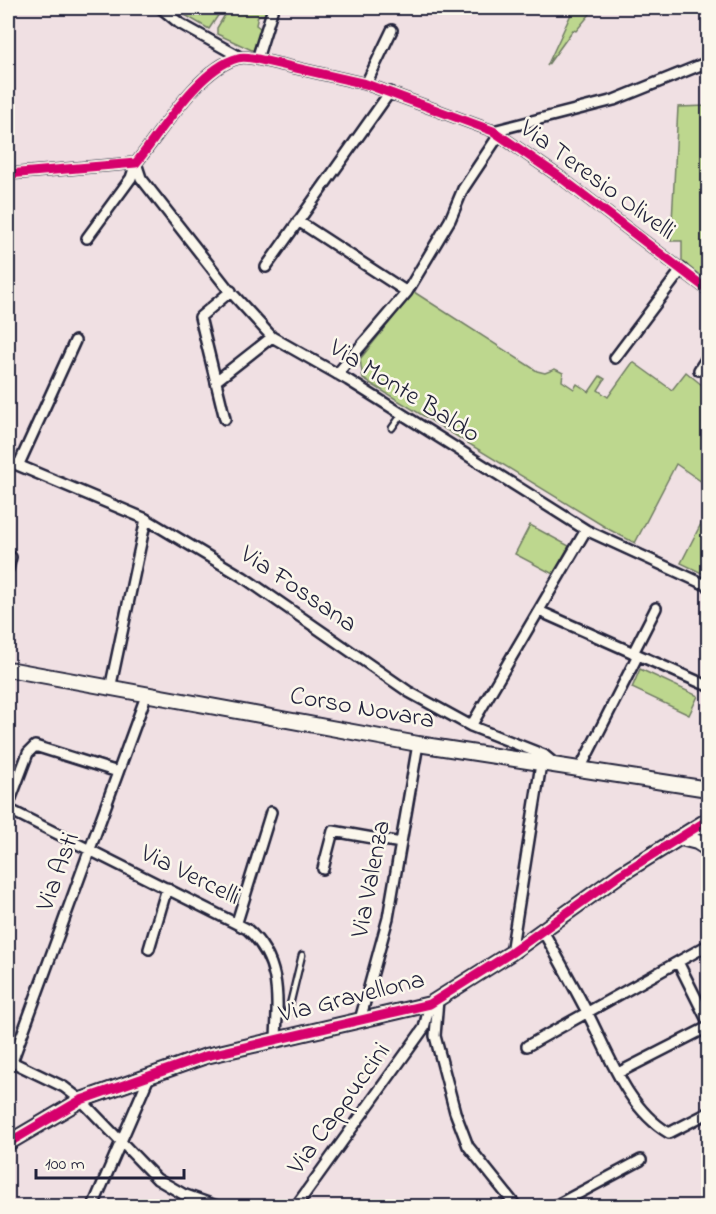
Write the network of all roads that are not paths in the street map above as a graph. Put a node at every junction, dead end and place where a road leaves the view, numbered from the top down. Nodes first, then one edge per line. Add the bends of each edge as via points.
1 (161, 8) edge
2 (273, 8) edge
3 (392, 30) dead end
4 (240, 57) junction
5 (257, 59) junction
6 (708, 62) edge
7 (366, 84) junction
8 (390, 92) junction
9 (496, 133) junction
10 (136, 163) junction
11 (8, 174) edge
12 (298, 221) junction
13 (87, 238) dead end
14 (266, 267) dead end
15 (682, 269) junction
16 (708, 290) edge
17 (231, 291) junction
18 (406, 292) junction
19 (273, 337) junction
20 (75, 341) dead end
21 (708, 356) edge
22 (615, 358) dead end
23 (699, 370) dead end
24 (337, 374) junction
25 (216, 381) junction
26 (402, 414) junction
27 (225, 419) dead end
28 (392, 428) dead end
29 (8, 461) edge
30 (19, 464) junction
31 (147, 519) junction
32 (586, 530) junction
33 (11, 557) dead end
34 (8, 569) edge
35 (708, 586) edge
36 (656, 608) dead end
37 (539, 611) junction
38 (636, 654) junction
39 (8, 669) edge
40 (707, 685) edge
41 (110, 689) junction
42 (146, 696) junction
43 (471, 726) junction
44 (418, 744) junction
45 (541, 764) junction
46 (557, 766) junction
47 (580, 770) junction
48 (118, 772) junction
49 (708, 789) edge
50 (8, 808) edge
51 (271, 812) dead end
52 (708, 820) edge
53 (681, 838) junction
54 (401, 843) junction
55 (708, 849) edge
56 (89, 850) junction
57 (323, 869) dead end
58 (167, 888) junction
59 (237, 922) junction
60 (543, 931) junction
61 (708, 945) edge
62 (149, 949) dead end
63 (511, 953) junction
64 (303, 956) dead end
65 (678, 962) junction
66 (434, 1002) junction
67 (587, 1013) junction
68 (277, 1018) junction
69 (360, 1020) junction
70 (708, 1022) edge
71 (708, 1027) edge
72 (276, 1038) junction
73 (527, 1046) dead end
74 (10, 1061) edge
75 (618, 1073) junction
76 (149, 1077) junction
77 (81, 1100) junction
78 (708, 1113) edge
79 (120, 1142) junction
80 (8, 1143) edge
81 (641, 1160) dead end
82 (93, 1206) edge
83 (217, 1206) edge
84 (296, 1206) edge
85 (516, 1206) edge
86 (555, 1206) edge

1 - 4 street via 179,23
2 - 5 street
3 - 7 street
4 - 5 street, Via Teresio Olivelli
4 - 10 street via 197,84
5 - 7 street, Via Teresio Olivelli
6 - 9 street via 614,100
7 - 8 street, Via Teresio Olivelli
8 - 9 street, Via Teresio Olivelli
8 - 12 street
9 - 15 street, Via Teresio Olivelli
9 - 18 street, Via Teresio Olivelli
10 - 11 street
10 - 13 street via 131,178
10 - 17 street, Via Monte Baldo via 141,178
12 - 14 street
12 - 18 street
15 - 16 street, Via Teresio Olivelli
15 - 22 street
17 - 19 street, Via Monte Baldo
17 - 25 street via 200,317
18 - 24 street, Via Teresio Olivelli
19 - 24 street, Via Monte Baldo
19 - 25 street
20 - 30 street
21 - 23 street
24 - 26 street, Via Monte Baldo
25 - 27 street
26 - 28 lane
26 - 32 street, Via Monte Baldo
29 - 30 street, Via Fossana
30 - 31 street, Via Fossana
31 - 41 street
31 - 43 street, Via Fossana via 243,577 409,692
32 - 35 street, Via Monte Baldo
32 - 37 street
33 - 34 street
36 - 38 street
37 - 38 street
37 - 43 street
38 - 40 street
38 - 47 street
39 - 41 street, Corso Novara
41 - 42 street, Corso Novara
42 - 44 street, Corso Novara
42 - 48 street, Via Asti
43 - 46 street, Via Fossana via 544,755
44 - 45 street, Corso Novara
44 - 54 street, Via Valenza
45 - 46 street, Corso Novara
45 - 63 street
46 - 47 street, Corso Novara
47 - 49 street, Corso Novara
48 - 50 street via 35,746 28,753
48 - 56 street, Via Asti
50 - 56 street, Via Vercelli
51 - 59 street
52 - 53 street, Via Gravellona
53 - 55 street
53 - 60 street, Via Gravellona via 621,874
54 - 57 street via 333,831
54 - 69 street, Via Valenza via 388,918
56 - 58 street, Via Vercelli
56 - 74 street, Via Asti
58 - 59 street, Via Vercelli
58 - 62 street
59 - 68 street, Via Vercelli via 257,938 273,965 278,986
60 - 63 street, Via Gravellona
60 - 67 street
61 - 65 street
63 - 66 street, Via Gravellona
64 - 68 lane via 288,1013
65 - 67 street
65 - 70 street
66 - 69 street, Via Gravellona
66 - 84 street, Via Cappuccini via 424,1028
66 - 85 street via 435,1036 468,1146
67 - 73 street
67 - 75 street
68 - 72 street, Via Vercelli
69 - 72 street, Via Gravellona
71 - 75 street
72 - 76 street, Via Gravellona via 206,1056
74 - 77 street via 64,1087
75 - 78 street via 657,1126 669,1133
76 - 77 street, Via Gravellona
76 - 79 street
77 - 79 street
77 - 80 street, Via Gravellona
79 - 82 street
79 - 83 street via 157,1179 183,1194
81 - 86 street

